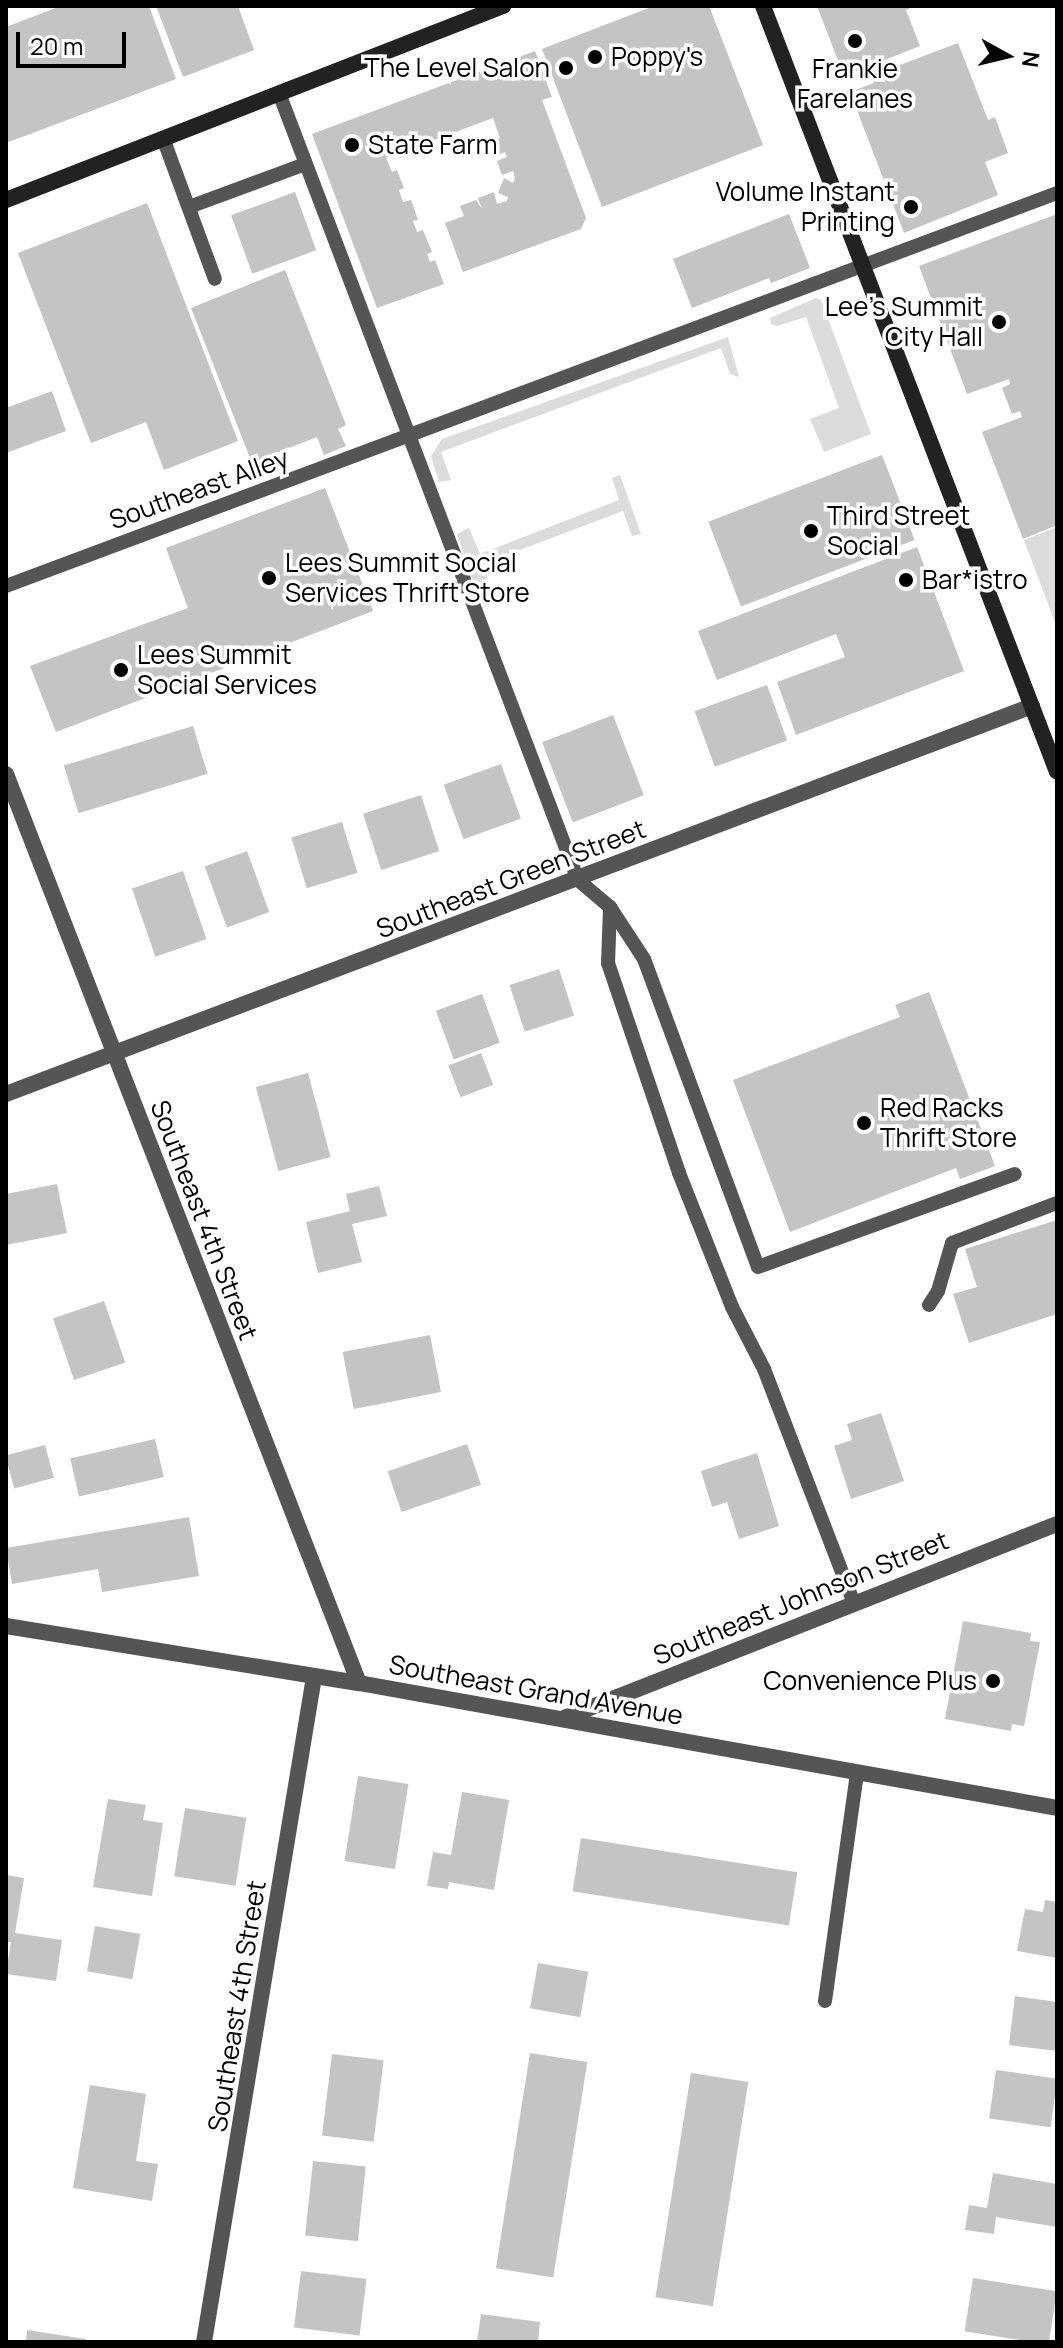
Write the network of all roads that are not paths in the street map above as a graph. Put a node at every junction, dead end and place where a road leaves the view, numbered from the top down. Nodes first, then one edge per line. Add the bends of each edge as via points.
1 (503, 6) edge
2 (763, 6) edge
3 (279, 93) junction
4 (163, 138) junction
5 (305, 164) junction
6 (1057, 193) edge
7 (6, 200) edge
8 (189, 207) junction
9 (864, 263) junction
10 (215, 279) dead end
11 (409, 438) junction
12 (6, 586) edge
13 (1032, 706) junction
14 (1057, 772) edge
15 (6, 774) edge
16 (578, 880) junction
17 (610, 907) junction
18 (113, 1054) junction
19 (6, 1094) edge
20 (1015, 1174) dead end
21 (1057, 1203) edge
22 (929, 1305) dead end
23 (1057, 1524) edge
24 (853, 1601) junction
25 (6, 1626) edge
26 (314, 1677) junction
27 (359, 1683) junction
28 (563, 1718) junction
29 (857, 1772) junction
30 (1057, 1808) edge
31 (825, 2001) dead end
32 (204, 2342) edge

1 - 3 main road
2 - 9 main road
3 - 4 main road
3 - 5 lane
4 - 7 main road
4 - 8 lane
5 - 8 lane
5 - 11 lane
6 - 9 lane, Southeast Alley
8 - 10 lane
9 - 11 lane, Southeast Alley
9 - 13 main road
11 - 12 lane, Southeast Alley
11 - 16 lane
13 - 14 main road
13 - 16 street, Southeast Green Street
15 - 18 street, Southeast 4th Street
16 - 17 lane
16 - 18 street, Southeast Green Street
17 - 20 lane via 644,959 758,1267
17 - 24 lane via 608,963 679,1173 732,1307 764,1369
18 - 19 street, Southeast Green Street
18 - 27 street, Southeast 4th Street
21 - 22 lane via 952,1243
23 - 24 street, Southeast Johnson Street
24 - 28 street, Southeast Johnson Street
25 - 26 street, Southeast Grand Avenue
26 - 27 street, Southeast Grand Avenue
26 - 32 street, Southeast 4th Street
27 - 28 street, Southeast Grand Avenue
28 - 29 street, Southeast Grand Avenue
29 - 30 street, Southeast Grand Avenue
29 - 31 lane

